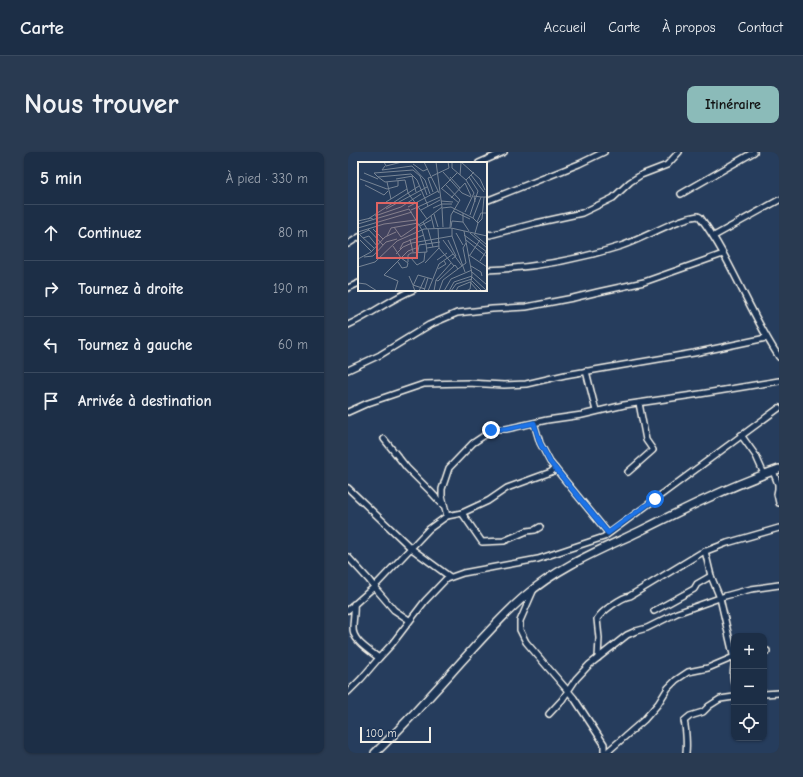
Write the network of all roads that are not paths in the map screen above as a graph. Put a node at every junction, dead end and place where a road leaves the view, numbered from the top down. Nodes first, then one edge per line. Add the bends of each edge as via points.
1 (504, 152) edge
2 (604, 152) edge
3 (679, 152) edge
4 (754, 152) edge
5 (481, 162) edge
6 (680, 194) dead end
7 (779, 200) edge
8 (487, 201) edge
9 (487, 234) edge
10 (714, 236) junction
11 (358, 238) edge
12 (348, 244) edge
13 (723, 254) junction
14 (487, 270) edge
15 (358, 283) edge
16 (348, 288) edge
17 (411, 291) edge
18 (348, 325) edge
19 (766, 338) junction
20 (779, 357) edge
21 (348, 370) edge
22 (586, 371) junction
23 (779, 381) edge
24 (639, 403) junction
25 (779, 408) edge
26 (348, 412) edge
27 (596, 412) junction
28 (534, 423) junction
29 (741, 436) junction
30 (384, 439) dead end
31 (555, 468) junction
32 (776, 470) edge
33 (628, 472) dead end
34 (764, 474) junction
35 (348, 488) edge
36 (779, 504) edge
37 (444, 506) junction
38 (462, 513) junction
39 (447, 516) junction
40 (540, 527) dead end
41 (779, 528) edge
42 (606, 535) junction
43 (607, 546) junction
44 (412, 549) junction
45 (705, 551) junction
46 (348, 557) edge
47 (711, 576) junction
48 (450, 577) junction
49 (779, 585) edge
50 (374, 587) junction
51 (534, 589) junction
52 (720, 598) junction
53 (354, 604) junction
54 (348, 610) edge
55 (654, 611) dead end
56 (409, 620) junction
57 (731, 645) edge
58 (378, 658) junction
59 (598, 658) junction
60 (731, 659) edge
61 (569, 691) junction
62 (348, 692) edge
63 (779, 693) edge
64 (767, 694) edge
65 (731, 697) edge
66 (548, 714) dead end
67 (375, 753) edge
68 (605, 753) edge
69 (686, 753) edge

1 - 5 street
2 - 8 street
3 - 9 street via 667,165 641,175 613,198 582,213 490,235
4 - 6 street
7 - 10 street
10 - 13 street
10 - 14 street via 700,217 696,216 622,246 522,268
11 - 12 street
13 - 19 street
13 - 21 street via 644,282 573,298 526,307 457,313 429,325 372,359
15 - 16 street
17 - 18 street
19 - 20 street
19 - 22 street
22 - 26 street via 516,385 468,382 424,384
22 - 27 street
23 - 24 street
24 - 27 street
24 - 33 street via 646,440 653,450
25 - 29 street
27 - 28 street
28 - 31 street via 540,443
28 - 37 street via 494,429 468,447 449,468 445,477 442,489
29 - 34 street via 756,456
29 - 42 street
30 - 37 street via 407,468
31 - 38 street via 551,472 507,488
31 - 42 street
32 - 34 highway
32 - 36 street
34 - 43 highway
35 - 44 street
37 - 39 street
38 - 39 street
38 - 40 street via 482,542 504,541
39 - 44 street via 429,529
41 - 45 street
42 - 43 street
42 - 48 street via 538,559
43 - 51 highway
44 - 48 street
44 - 50 street via 403,555
45 - 47 street
45 - 59 street via 630,596 623,597 599,616
46 - 50 street
47 - 52 street
47 - 55 street via 697,584 694,589
48 - 56 street via 436,588
49 - 52 street via 751,589
50 - 53 street
50 - 56 street via 394,610
51 - 61 street via 520,621 521,635
51 - 67 highway via 496,623
52 - 57 street
52 - 59 street via 627,635
53 - 54 street
53 - 58 street via 354,635
56 - 58 street
58 - 62 street
59 - 61 street via 576,679
60 - 68 street via 688,672 676,680 644,720
61 - 66 street
61 - 68 street via 604,744
63 - 64 street
65 - 69 street via 720,699 703,712 684,721

